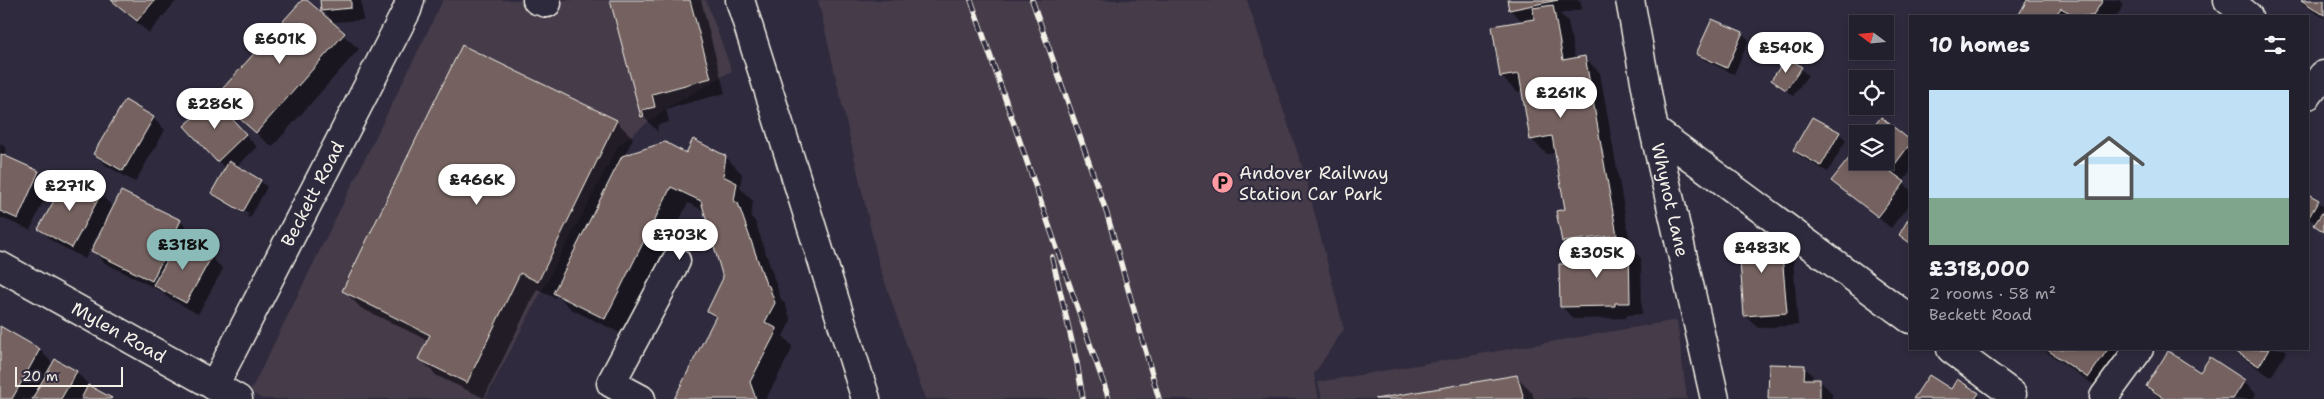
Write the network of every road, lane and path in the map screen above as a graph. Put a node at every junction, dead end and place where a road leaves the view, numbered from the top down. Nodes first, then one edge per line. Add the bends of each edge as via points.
1 (410, 0) edge
2 (740, 0) edge
3 (1630, 0) edge
4 (2228, 0) edge
5 (2247, 15) edge
6 (2309, 64) edge
7 (2324, 75) edge
8 (2309, 95) edge
9 (1654, 130) junction
10 (676, 261) dead end
11 (0, 266) edge
12 (1909, 317) edge
13 (1952, 350) edge
14 (2138, 350) edge
15 (214, 386) junction
16 (2012, 394) dead end
17 (238, 399) edge
18 (641, 399) edge
19 (866, 399) edge
20 (1715, 399) edge
21 (2106, 399) edge

1 - 15 street, Beckett Road
2 - 19 street
3 - 9 street, Whynot Lane
4 - 5 street
6 - 7 street
7 - 8 street
9 - 12 street
9 - 20 street, Whynot Lane
10 - 18 street via 611,383
11 - 15 street, Mylen Road
13 - 16 street
14 - 21 street via 2104,397
15 - 17 street, Mylen Road

